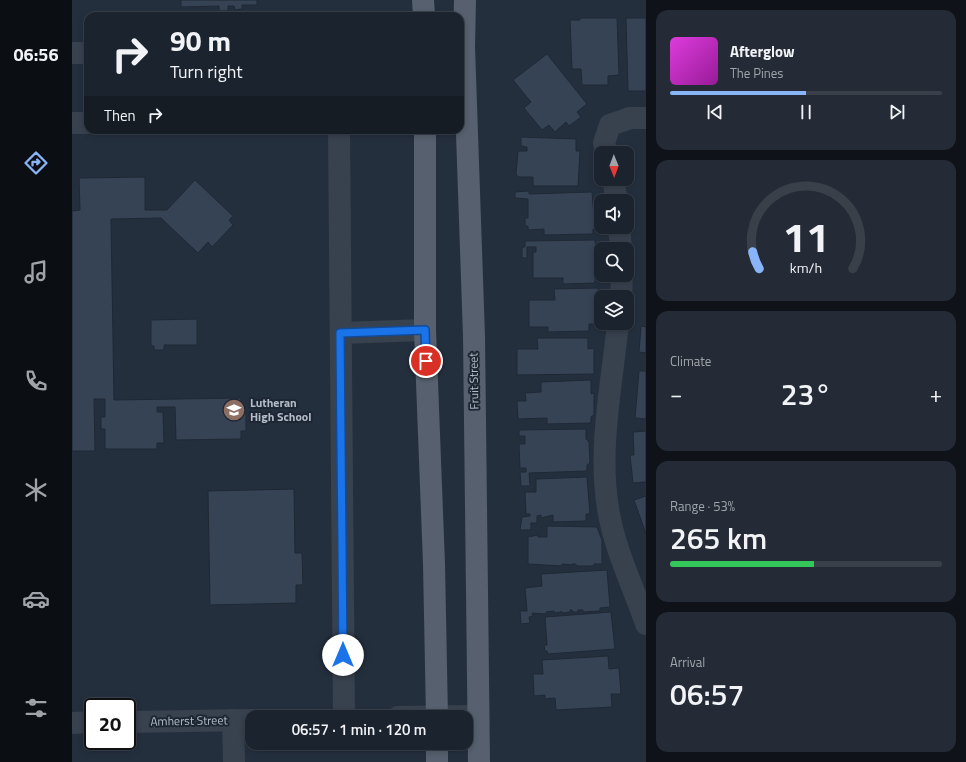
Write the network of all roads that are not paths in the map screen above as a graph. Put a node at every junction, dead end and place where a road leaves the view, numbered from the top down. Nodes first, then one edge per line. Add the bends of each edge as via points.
1 (423, 0) edge
2 (465, 0) edge
3 (424, 12) edge
4 (464, 16) edge
5 (72, 53) edge
6 (84, 53) edge
7 (464, 95) edge
8 (646, 118) edge
9 (72, 123) edge
10 (84, 123) edge
11 (339, 134) edge
12 (425, 134) edge
13 (605, 146) edge
14 (425, 330) junction
15 (617, 330) edge
16 (340, 333) junction
17 (646, 624) edge
18 (344, 710) edge
19 (436, 710) edge
20 (473, 716) edge
21 (478, 716) junction
22 (243, 720) edge
23 (84, 722) edge
24 (136, 722) edge
25 (72, 723) edge
26 (437, 750) edge
27 (234, 762) edge
28 (437, 762) edge
29 (479, 762) edge

1 - 3 main road
2 - 4 main road, Fruit Street
5 - 6 street
7 - 21 main road, Fruit Street via 474,336
8 - 13 street via 630,118 610,125
9 - 10 street
11 - 16 street
12 - 14 main road
14 - 16 street
14 - 19 main road via 434,564
15 - 17 street via 605,451 605,483 616,542
16 - 18 street
20 - 21 street
21 - 29 main road, Fruit Street
22 - 24 street, Amherst Street
22 - 27 street
23 - 25 street
26 - 28 main road

